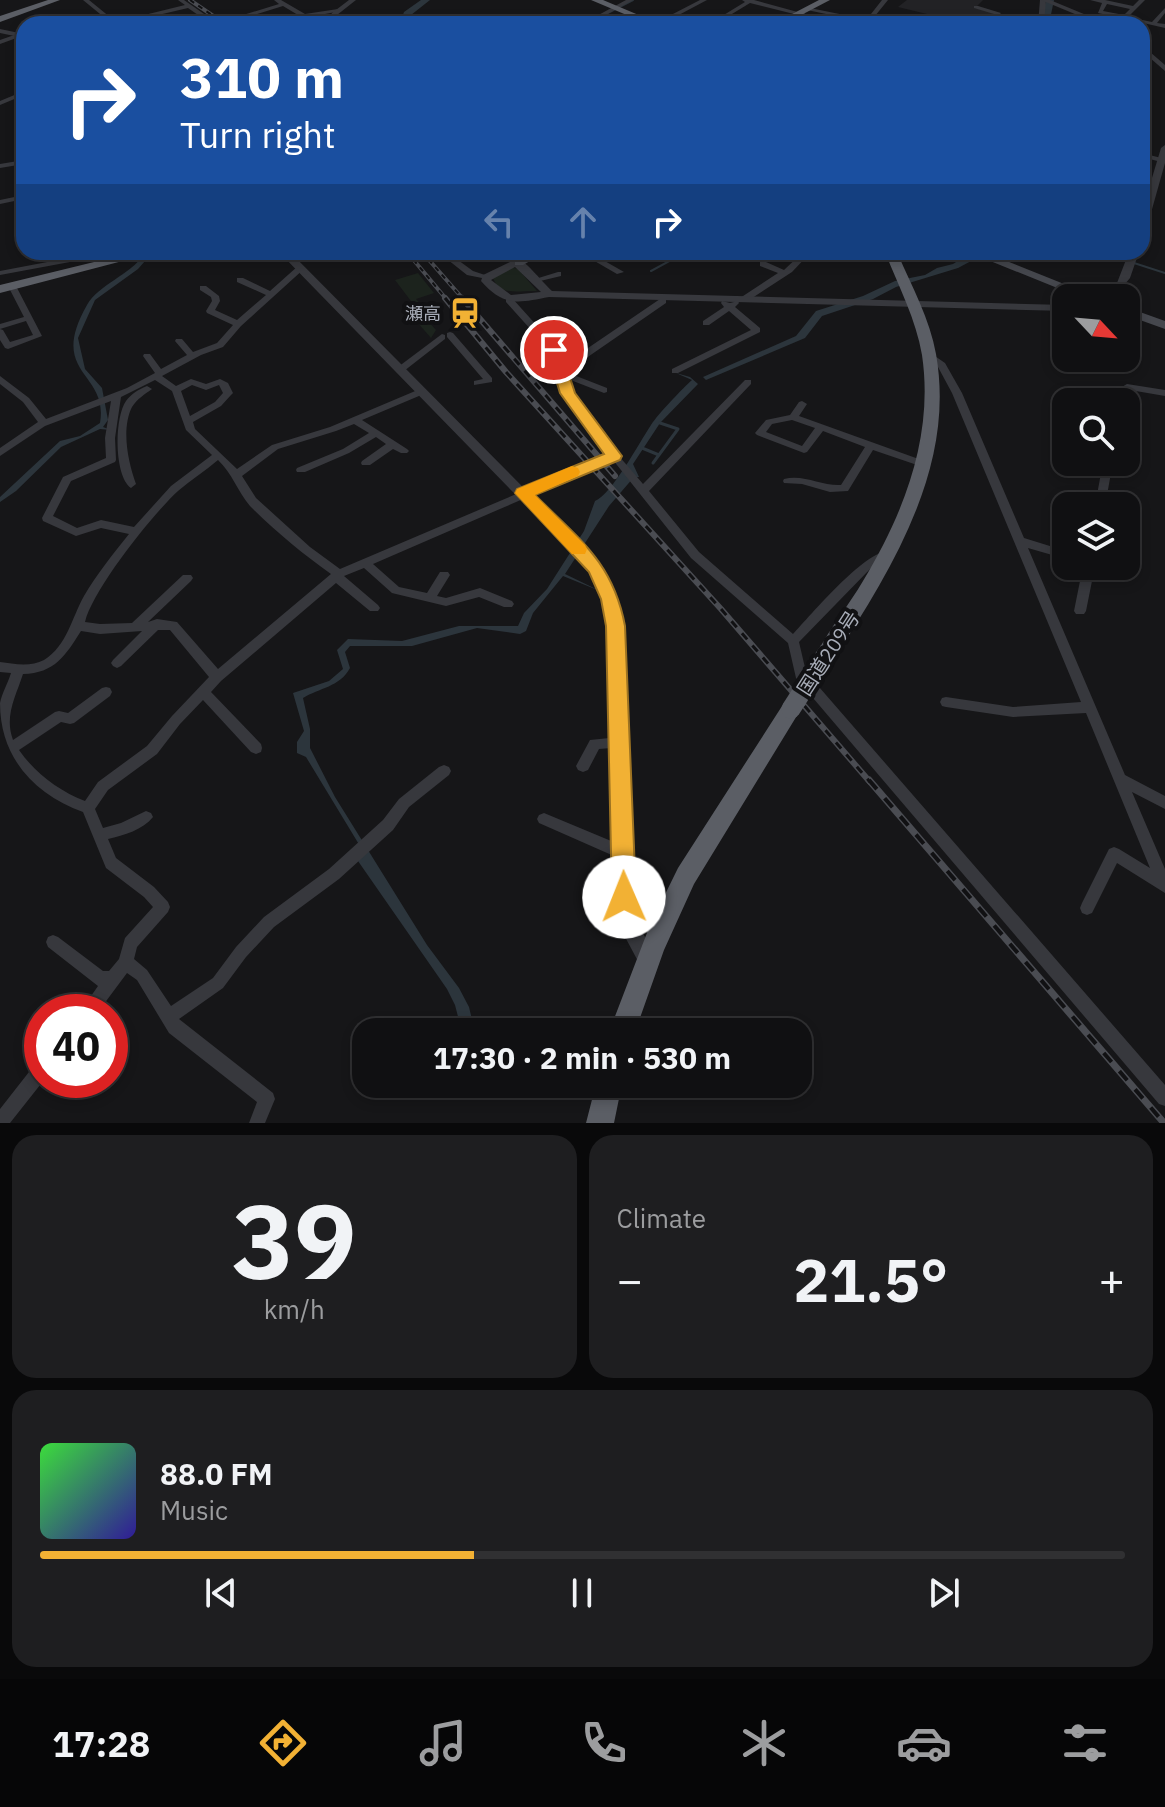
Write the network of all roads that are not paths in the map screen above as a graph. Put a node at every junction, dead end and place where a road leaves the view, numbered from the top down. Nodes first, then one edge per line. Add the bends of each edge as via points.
1 (56, 0) edge
2 (86, 0) edge
3 (181, 0) edge
4 (353, 0) edge
5 (595, 0) edge
6 (630, 0) edge
7 (704, 0) edge
8 (749, 0) edge
9 (826, 0) edge
10 (885, 0) edge
11 (1093, 0) edge
12 (1142, 0) edge
13 (1046, 1) edge
14 (280, 2) edge
15 (1105, 2) junction
16 (189, 6) junction
17 (976, 7) dead end
18 (863, 8) dead end
19 (1135, 8) junction
20 (617, 9) junction
21 (1165, 10) edge
22 (338, 11) junction
23 (806, 12) junction
24 (877, 12) junction
25 (105, 16) edge
26 (148, 16) edge
27 (205, 16) edge
28 (240, 16) edge
29 (304, 16) joint
30 (335, 16) edge
31 (602, 16) edge
32 (633, 16) edge
33 (673, 16) edge
34 (726, 16) edge
35 (796, 16) edge
36 (810, 16) edge
37 (835, 16) edge
38 (866, 16) edge
39 (891, 16) dead end
40 (993, 16) edge
41 (1084, 16) edge
42 (1120, 16) edge
43 (1126, 16) edge
44 (0, 19) edge
45 (1150, 22) edge
46 (1154, 23) junction
47 (1165, 26) edge
48 (1150, 55) edge
49 (1165, 69) edge
50 (1165, 148) edge
51 (1163, 160) edge
52 (1150, 188) edge
53 (70, 260) edge
54 (119, 260) edge
55 (292, 260) edge
56 (453, 260) edge
57 (515, 260) edge
58 (525, 260) edge
59 (600, 260) edge
60 (798, 260) edge
61 (894, 260) edge
62 (995, 260) edge
63 (1132, 260) edge
64 (519, 263) junction
65 (763, 264) dead end
66 (301, 268) junction
67 (620, 272) dead end
68 (0, 273) edge
69 (784, 273) junction
70 (558, 274) dead end
71 (487, 277) junction
72 (240, 280) dead end
73 (536, 280) junction
74 (1057, 284) edge
75 (1122, 284) edge
76 (6, 288) edge
77 (203, 288) dead end
78 (549, 294) junction
79 (272, 295) junction
80 (509, 300) junction
81 (663, 301) dead end
82 (733, 303) junction
83 (912, 305) junction
84 (1052, 308) edge
85 (1140, 316) edge
86 (28, 318) junction
87 (706, 323) dead end
88 (238, 324) junction
89 (1165, 325) edge
90 (0, 329) edge
91 (179, 341) dead end
92 (929, 355) junction
93 (147, 356) dead end
94 (192, 356) junction
95 (401, 369) junction
96 (675, 371) dead end
97 (561, 372) junction
98 (159, 377) junction
99 (0, 379) edge
100 (748, 382) dead end
101 (477, 383) dead end
102 (1140, 389) edge
103 (176, 390) junction
104 (604, 390) dead end
105 (423, 391) junction
106 (1165, 393) edge
107 (117, 395) junction
108 (802, 404) dead end
109 (793, 417) junction
110 (355, 420) junction
111 (188, 421) junction
112 (44, 423) junction
113 (821, 427) junction
114 (376, 433) junction
115 (393, 444) junction
116 (871, 445) junction
117 (404, 451) dead end
118 (0, 453) edge
119 (218, 455) junction
120 (614, 456) junction
121 (366, 463) dead end
122 (923, 464) junction
123 (301, 470) dead end
124 (236, 475) junction
125 (788, 481) dead end
126 (131, 484) dead end
127 (643, 491) junction
128 (523, 493) junction
129 (137, 532) junction
130 (1019, 541) junction
131 (1052, 551) edge
132 (887, 554) junction
133 (364, 562) junction
134 (338, 575) junction
135 (444, 575) dead end
136 (187, 578) dead end
137 (1086, 580) edge
138 (430, 598) junction
139 (508, 604) dead end
140 (374, 608) dead end
141 (1080, 611) dead end
142 (157, 624) junction
143 (137, 625) junction
144 (78, 626) junction
145 (793, 641) junction
146 (117, 663) dead end
147 (0, 667) edge
148 (18, 669) junction
149 (217, 677) junction
150 (106, 692) dead end
151 (203, 692) junction
152 (946, 702) dead end
153 (1090, 707) junction
154 (619, 743) junction
155 (12, 748) junction
156 (256, 748) dead end
157 (583, 766) dead end
158 (444, 771) dead end
159 (1120, 779) junction
160 (1165, 803) edge
161 (88, 808) junction
162 (146, 817) dead end
163 (544, 819) dead end
164 (99, 835) junction
165 (623, 853) junction
166 (1164, 885) edge
167 (1087, 908) dead end
168 (53, 942) dead end
169 (647, 958) junction
170 (126, 962) junction
171 (114, 979) junction
172 (102, 994) edge
173 (168, 1017) junction
174 (627, 1018) edge
175 (24, 1092) edge
176 (606, 1098) edge
177 (1165, 1098) edge
178 (0, 1122) edge
179 (257, 1123) edge
180 (600, 1123) edge

1 - 44 highway
2 - 25 street
3 - 16 street
4 - 22 street
5 - 20 highway
6 - 20 street
7 - 33 street
8 - 23 street
8 - 34 street
9 - 23 highway
10 - 24 street
11 - 15 street
12 - 19 street
13 - 41 street
14 - 28 street
14 - 29 street
15 - 19 street
15 - 42 street via 1100,12
16 - 26 street
16 - 27 street
17 - 40 street via 998,13
18 - 24 street
19 - 43 street
20 - 31 street
20 - 32 highway
21 - 46 street
22 - 29 street
22 - 30 street
23 - 35 highway
23 - 36 street
23 - 37 street
24 - 38 street
24 - 39 street
45 - 46 street
46 - 47 street
48 - 49 street
50 - 51 street
51 - 52 street
53 - 68 street
54 - 76 highway
55 - 66 street
56 - 71 street
57 - 64 street
58 - 64 main road
59 - 67 street
60 - 69 street
61 - 83 highway, 国道209号
62 - 74 main road
63 - 75 street
64 - 71 street
64 - 73 street
65 - 69 street
66 - 79 street
66 - 95 street
69 - 82 street
70 - 73 street
71 - 80 street via 501,298
72 - 79 street
73 - 78 street
76 - 86 street
77 - 88 street via 215,296 210,311
78 - 80 street
78 - 82 street
79 - 88 street
80 - 97 street via 554,350
81 - 97 street
82 - 83 street
82 - 87 street
82 - 96 street via 757,330
83 - 84 street
83 - 92 highway, 国道209号
85 - 89 main road
86 - 90 street
86 - 90 street via 38,336 8,346
88 - 94 street via 220,345
91 - 94 street
92 - 122 highway, 国道209号 via 932,426
92 - 130 street via 942,365 957,393
93 - 98 street
94 - 98 street
95 - 101 street via 446,336 489,380
95 - 105 street
97 - 104 street
97 - 120 street via 581,415
98 - 103 street
98 - 107 street
98 - 126 street via 128,406 124,442
99 - 112 street
100 - 127 street
102 - 106 street
103 - 111 street
103 - 111 street via 191,382 225,385 228,393 218,404
105 - 110 street
105 - 128 street
107 - 112 street
107 - 129 street via 111,460 67,479 47,518 76,532 101,524
108 - 109 street
109 - 113 street
109 - 113 street via 769,422 760,433 804,450
110 - 114 street
110 - 124 street via 275,447
111 - 119 street
112 - 118 street
113 - 116 street
114 - 115 street
114 - 123 street
115 - 117 street
115 - 121 street
116 - 122 street
116 - 125 street via 844,488 833,491 799,478
119 - 124 street
119 - 129 street via 167,496
120 - 127 street
120 - 128 street
122 - 132 highway, 国道209号
124 - 134 street via 252,501
127 - 145 street via 695,555
128 - 133 street
128 - 154 street via 596,568 611,599
129 - 144 street via 99,581
130 - 131 street
130 - 153 street
132 - 145 street via 868,564
132 - 169 highway, 国道209号, bridge via 700,851
133 - 134 street
133 - 138 street via 396,590
134 - 140 street
134 - 149 street
135 - 138 street
136 - 143 street
137 - 141 street
138 - 139 street via 446,602 480,592
142 - 143 street
142 - 146 street
142 - 149 street via 181,631
143 - 144 street
144 - 148 street via 52,662 41,669
145 - 177 street via 800,674
147 - 148 street
148 - 155 street via 2,717
149 - 151 street
150 - 155 street via 70,719 59,716
151 - 156 street
151 - 161 street via 152,750 103,786
152 - 153 street via 1013,712
153 - 159 street
154 - 157 street via 595,744
154 - 165 street
155 - 161 street via 41,785
158 - 173 street via 334,874 269,922 218,983
159 - 160 street
159 - 166 street
161 - 164 street
162 - 164 street
163 - 165 street
164 - 170 street via 111,863 163,907 130,943
165 - 169 street via 624,918
166 - 167 street via 1114,854
168 - 171 street via 100,979
169 - 174 highway, 国道209号
170 - 171 street
170 - 173 street via 142,975
171 - 172 street
173 - 179 street via 267,1099
175 - 178 street
176 - 180 highway

